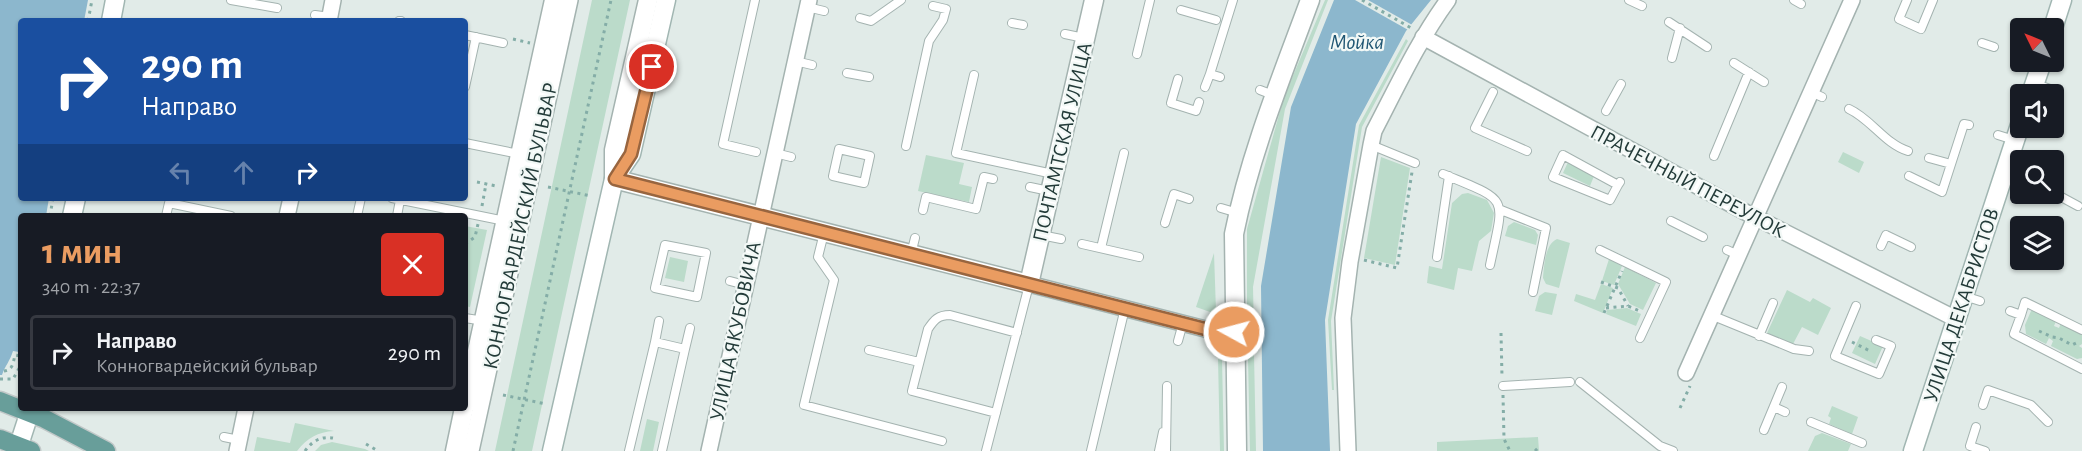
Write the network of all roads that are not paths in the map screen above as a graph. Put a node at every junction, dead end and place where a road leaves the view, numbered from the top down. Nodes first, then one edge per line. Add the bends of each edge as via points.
1 (116, 0) edge
2 (231, 0) edge
3 (333, 0) edge
4 (554, 0) edge
5 (570, 0) edge
6 (648, 0) edge
7 (666, 0) edge
8 (755, 0) edge
9 (901, 0) edge
10 (1094, 0) edge
11 (1150, 0) edge
12 (1233, 0) edge
13 (1310, 0) edge
14 (1448, 0) edge
15 (1629, 0) edge
16 (1852, 0) edge
17 (1907, 0) edge
18 (1933, 0) edge
19 (2062, 0) edge
20 (808, 4) edge
21 (933, 6) dead end
22 (1641, 6) dead end
23 (277, 8) dead end
24 (1181, 10) dead end
25 (824, 11) dead end
26 (112, 18) edge
27 (324, 18) edge
28 (860, 18) dead end
29 (2056, 18) edge
30 (1220, 22) junction
31 (1669, 22) dead end
32 (1012, 23) dead end
33 (1023, 25) dead end
34 (1680, 28) junction
35 (1418, 33) junction
36 (1065, 34) dead end
37 (468, 36) edge
38 (476, 37) junction
39 (1085, 38) junction
40 (503, 43) dead end
41 (1982, 43) dead end
42 (1707, 47) dead end
43 (1994, 47) dead end
44 (1137, 54) dead end
45 (1672, 58) dead end
46 (795, 61) junction
47 (1734, 63) dead end
48 (812, 65) dead end
49 (1749, 72) junction
50 (468, 73) edge
51 (847, 73) dead end
52 (1210, 74) junction
53 (974, 75) dead end
54 (869, 77) dead end
55 (1220, 77) dead end
56 (1178, 79) dead end
57 (1764, 82) dead end
58 (1621, 84) dead end
59 (1496, 86) junction
60 (1204, 87) dead end
61 (1199, 102) dead end
62 (1849, 109) dead end
63 (1606, 111) dead end
64 (1969, 125) dead end
65 (468, 144) edge
66 (1371, 145) junction
67 (906, 146) dead end
68 (1527, 151) dead end
69 (1908, 151) dead end
70 (766, 153) junction
71 (1124, 153) dead end
72 (528, 155) junction
73 (1714, 156) dead end
74 (791, 157) dead end
75 (1929, 158) dead end
76 (1414, 163) road end
77 (1951, 164) junction
78 (831, 166) joint
79 (1909, 176) dead end
80 (615, 179) junction
81 (993, 179) dead end
82 (2010, 182) edge
83 (1052, 183) junction
84 (1619, 184) joint
85 (1030, 187) dead end
86 (1189, 199) dead end
87 (2064, 199) edge
88 (406, 201) edge
89 (2078, 206) dead end
90 (923, 210) dead end
91 (1501, 210) junction
92 (167, 213) edge
93 (217, 213) edge
94 (466, 213) edge
95 (468, 213) edge
96 (760, 216) junction
97 (1755, 218) junction
98 (506, 221) junction
99 (1671, 221) dead end
100 (1165, 223) dead end
101 (824, 232) junction
102 (1041, 235) junction
103 (1703, 237) dead end
104 (1061, 239) dead end
105 (1082, 244) dead end
106 (1881, 246) dead end
107 (1911, 247) dead end
108 (1101, 248) junction
109 (1600, 250) dead end
110 (1139, 257) dead end
111 (1437, 257) dead end
112 (1490, 266) dead end
113 (730, 281) dead end
114 (1029, 284) junction
115 (746, 285) junction
116 (666, 290) junction
117 (1533, 292) dead end
118 (697, 297) junction
119 (664, 301) dead end
120 (1773, 303) dead end
121 (1656, 304) junction
122 (1856, 306) dead end
123 (695, 307) dead end
124 (1125, 308) junction
125 (1665, 308) dead end
126 (2010, 311) dead end
127 (2021, 315) junction
128 (468, 318) edge
129 (1956, 319) junction
130 (659, 321) dead end
131 (1706, 321) junction
132 (491, 322) junction
133 (1183, 323) junction
134 (690, 328) dead end
135 (2082, 330) edge
136 (1234, 332) junction
137 (1017, 333) junction
138 (1759, 336) junction
139 (1640, 338) dead end
140 (1876, 340) dead end
141 (1178, 341) dead end
142 (655, 342) junction
143 (685, 349) junction
144 (869, 350) dead end
145 (1809, 351) dead end
146 (919, 362) junction
147 (2082, 369) edge
148 (1690, 374) road end
149 (1570, 382) dead end
150 (1580, 382) dead end
151 (1167, 386) dead end
152 (1503, 386) dead end
153 (1782, 387) dead end
154 (468, 397) edge
155 (0, 401) edge
156 (1983, 405) dead end
157 (18, 406) edge
158 (1774, 407) junction
159 (30, 411) edge
160 (32, 411) edge
161 (245, 411) edge
162 (464, 411) edge
163 (1785, 412) dead end
164 (996, 413) junction
165 (1166, 419) junction
166 (1811, 422) dead end
167 (2048, 422) dead end
168 (1976, 428) dead end
169 (1764, 430) dead end
170 (0, 439) edge
171 (942, 441) dead end
172 (234, 443) edge
173 (1862, 443) dead end
174 (22, 449) edge
175 (106, 451) edge
176 (455, 451) edge
177 (471, 451) edge
178 (552, 451) edge
179 (629, 451) edge
180 (662, 451) edge
181 (709, 451) edge
182 (986, 451) edge
183 (1091, 451) edge
184 (1159, 451) edge
185 (1166, 451) edge
186 (1237, 451) edge
187 (1348, 451) edge
188 (1673, 451) edge
189 (1913, 451) edge
190 (1985, 451) edge

1 - 26 street
2 - 23 lane
3 - 27 street
4 - 72 street, КОННОГВАРДЕЙСКИЙ БУЛЬВАР
5 - 72 street, КОННОГВАРДЕЙСКИЙ БУЛЬВАР
6 - 80 street via 614,150
7 - 80 street via 631,154
8 - 70 lane via 723,144
9 - 28 lane via 871,21
10 - 39 street, ПОЧТАМТСКАЯ УЛИЦА
11 - 44 lane
12 - 30 lane
13 - 136 street via 1268,93 1230,211
14 - 35 street
15 - 22 lane
16 - 97 street via 1838,21 1810,97
17 - 18 lane via 1899,19 1921,29
19 - 29 street
20 - 25 lane
20 - 46 street, УЛИЦА ЯКУБОВИЧА
21 - 67 lane via 945,9 943,20 929,40
24 - 30 lane
30 - 52 lane
31 - 34 lane
32 - 33 lane
34 - 42 lane
34 - 45 lane
35 - 59 street, ПРАЧЕЧНЫЙ ПЕРЕУЛОК
35 - 66 street
36 - 39 lane
37 - 38 lane
38 - 40 lane
38 - 50 lane
39 - 83 street, ПОЧТАМТСКАЯ УЛИЦА
41 - 43 lane
46 - 48 lane
46 - 70 street, УЛИЦА ЯКУБОВИЧА
47 - 49 lane
49 - 57 lane
49 - 73 lane
51 - 54 lane
52 - 55 lane
52 - 60 lane
53 - 83 lane via 956,153
56 - 61 lane via 1171,103 1196,111
58 - 63 lane
59 - 68 lane via 1475,128
59 - 97 street, ПРАЧЕЧНЫЙ ПЕРЕУЛОК via 1597,127 1634,157 1703,184
62 - 69 lane via 1898,148
64 - 77 lane via 1964,124
65 - 72 lane
66 - 76 lane
66 - 187 street via 1343,318
70 - 74 lane
70 - 96 street, УЛИЦА ЯКУБОВИЧА
71 - 108 lane
72 - 98 street, КОННОГВАРДЕЙСКИЙ БУЛЬВАР
72 - 132 street, КОННОГВАРДЕЙСКИЙ БУЛЬВАР
75 - 77 lane
77 - 79 lane via 1942,192
78 - 78 lane via 833,176 864,183 870,156 839,149
80 - 96 street
80 - 178 street
81 - 90 lane via 984,177 976,209 926,197
82 - 129 street, УЛИЦА ДЕКАБРИСТОВ via 1972,299
83 - 85 lane
83 - 102 street, ПОЧТАМТСКАЯ УЛИЦА
84 - 84 lane via 1563,155 1553,177 1610,200
86 - 100 lane via 1174,194
87 - 89 lane
88 - 94 lane
91 - 111 lane via 1491,195 1446,175
91 - 112 lane
91 - 117 lane via 1546,228
92 - 93 lane via 169,203
95 - 98 lane
96 - 101 street
96 - 115 street, УЛИЦА ЯКУБОВИЧА
97 - 129 street, ПРАЧЕЧНЫЙ ПЕРЕУЛОК
97 - 131 street via 1733,252
98 - 132 street, КОННОГВАРДЕЙСКИЙ БУЛЬВАР
99 - 103 lane
101 - 114 street via 913,246
101 - 171 lane via 818,257 834,280 804,405
102 - 104 lane
102 - 114 street, ПОЧТАМТСКАЯ УЛИЦА
105 - 108 lane
106 - 107 lane via 1886,235
108 - 110 lane
109 - 121 lane via 1666,282
113 - 115 lane
114 - 124 street
114 - 137 lane
115 - 181 street, УЛИЦА ЯКУБОВИЧА
116 - 118 lane
116 - 118 lane via 655,288 664,245 706,253
116 - 119 lane
118 - 123 lane
120 - 138 lane
121 - 125 lane
121 - 139 lane
122 - 140 lane via 1833,354 1879,374 1891,346
124 - 133 street
124 - 183 lane
126 - 127 lane
127 - 135 lane via 2025,302
127 - 147 lane via 2014,334
128 - 132 lane
129 - 189 street, УЛИЦА ДЕКАБРИСТОВ
130 - 142 lane
131 - 138 lane
131 - 148 street
132 - 154 street, КОННОГВАРДЕЙСКИЙ БУЛЬВАР
132 - 177 street, КОННОГВАРДЕЙСКИЙ БУЛЬВАР
133 - 136 street
133 - 141 lane
134 - 143 lane
136 - 186 street
137 - 146 lane via 941,315 928,329
137 - 164 lane
138 - 145 lane
142 - 143 lane
142 - 179 lane
143 - 180 lane
144 - 146 lane
146 - 164 lane via 912,391
149 - 152 lane
150 - 188 lane via 1660,447
151 - 165 lane
153 - 158 lane
155 - 157 main road
156 - 167 lane via 1988,390 2031,405
158 - 163 lane
158 - 169 lane
159 - 174 street
160 - 175 main road
161 - 172 street
162 - 176 street, КОННОГВАРДЕЙСКИЙ БУЛЬВАР
164 - 182 lane
165 - 184 lane
165 - 185 lane
166 - 173 lane
168 - 190 lane via 1970,446
170 - 174 main road

